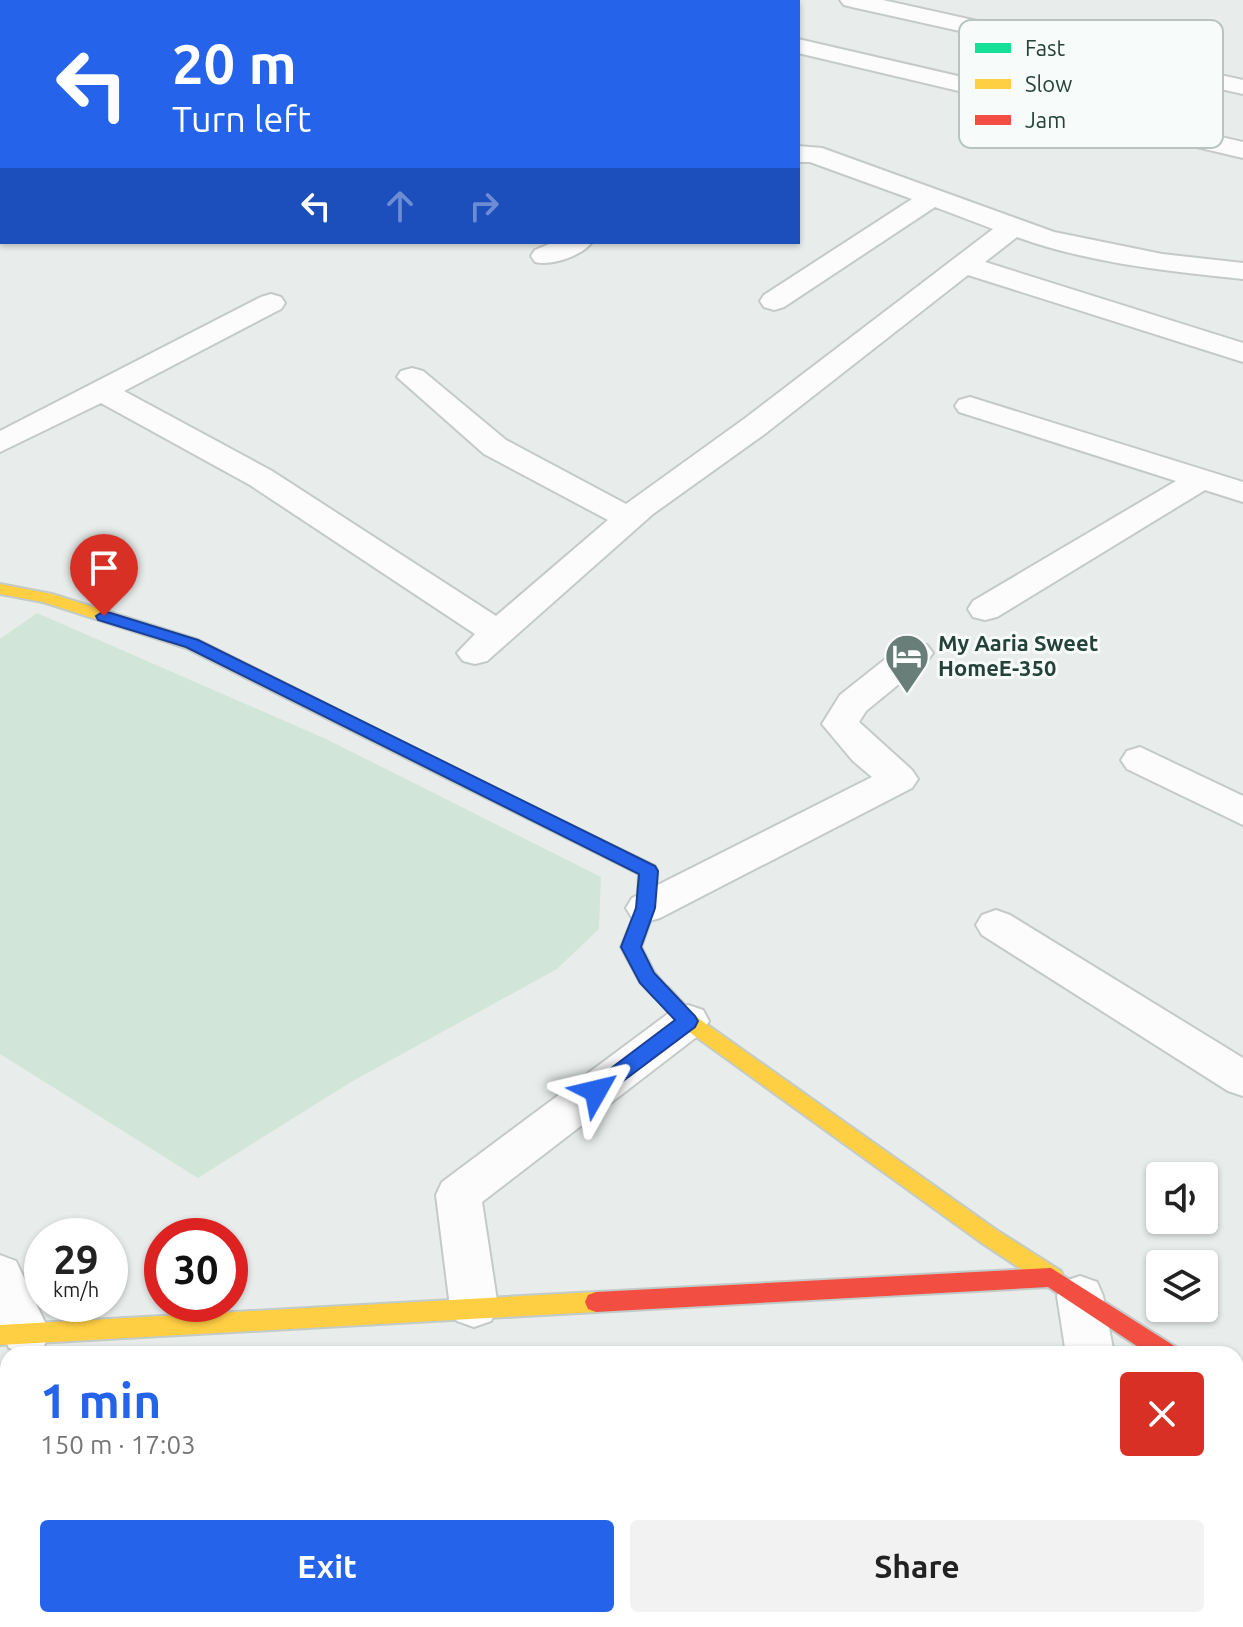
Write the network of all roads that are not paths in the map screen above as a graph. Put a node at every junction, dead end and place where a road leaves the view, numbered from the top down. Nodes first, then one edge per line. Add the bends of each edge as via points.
1 (852, 0) edge
2 (959, 24) edge
3 (800, 46) edge
4 (959, 82) edge
5 (1223, 83) edge
6 (1243, 87) edge
7 (1223, 145) edge
8 (1243, 150) edge
9 (800, 154) edge
10 (931, 198) junction
11 (1013, 227) junction
12 (573, 244) edge
13 (545, 256) dead end
14 (965, 265) junction
15 (1243, 271) edge
16 (774, 301) dead end
17 (271, 303) dead end
18 (1243, 353) edge
19 (412, 377) dead end
20 (101, 391) junction
21 (970, 406) dead end
22 (0, 443) edge
23 (1200, 480) junction
24 (1243, 492) edge
25 (629, 518) junction
26 (0, 589) edge
27 (985, 609) dead end
28 (915, 653) dead end
29 (1140, 760) dead end
30 (1243, 812) edge
31 (646, 908) junction
32 (996, 925) dead end
33 (688, 1021) junction
34 (1243, 1079) edge
35 (0, 1275) edge
36 (1065, 1286) junction
37 (474, 1307) junction
38 (13, 1334) edge
39 (1087, 1346) edge
40 (1156, 1346) edge

1 - 2 street
3 - 4 street
5 - 6 street
7 - 8 street
9 - 10 street via 813,154
10 - 11 street
10 - 16 street
11 - 14 street
11 - 15 street via 1103,251
12 - 13 street
14 - 18 street
14 - 25 street
17 - 20 street
19 - 25 street via 495,447
20 - 22 street
20 - 25 street via 261,478 486,643
21 - 23 street
23 - 24 street
23 - 27 street
26 - 31 street via 46,598 205,650 648,871
28 - 31 street via 853,703 840,724 899,779
29 - 30 street
31 - 33 street via 631,947 647,977
32 - 34 street
33 - 36 street
33 - 37 street via 458,1195
35 - 38 street
36 - 37 street
36 - 39 street
36 - 40 street
37 - 38 street

